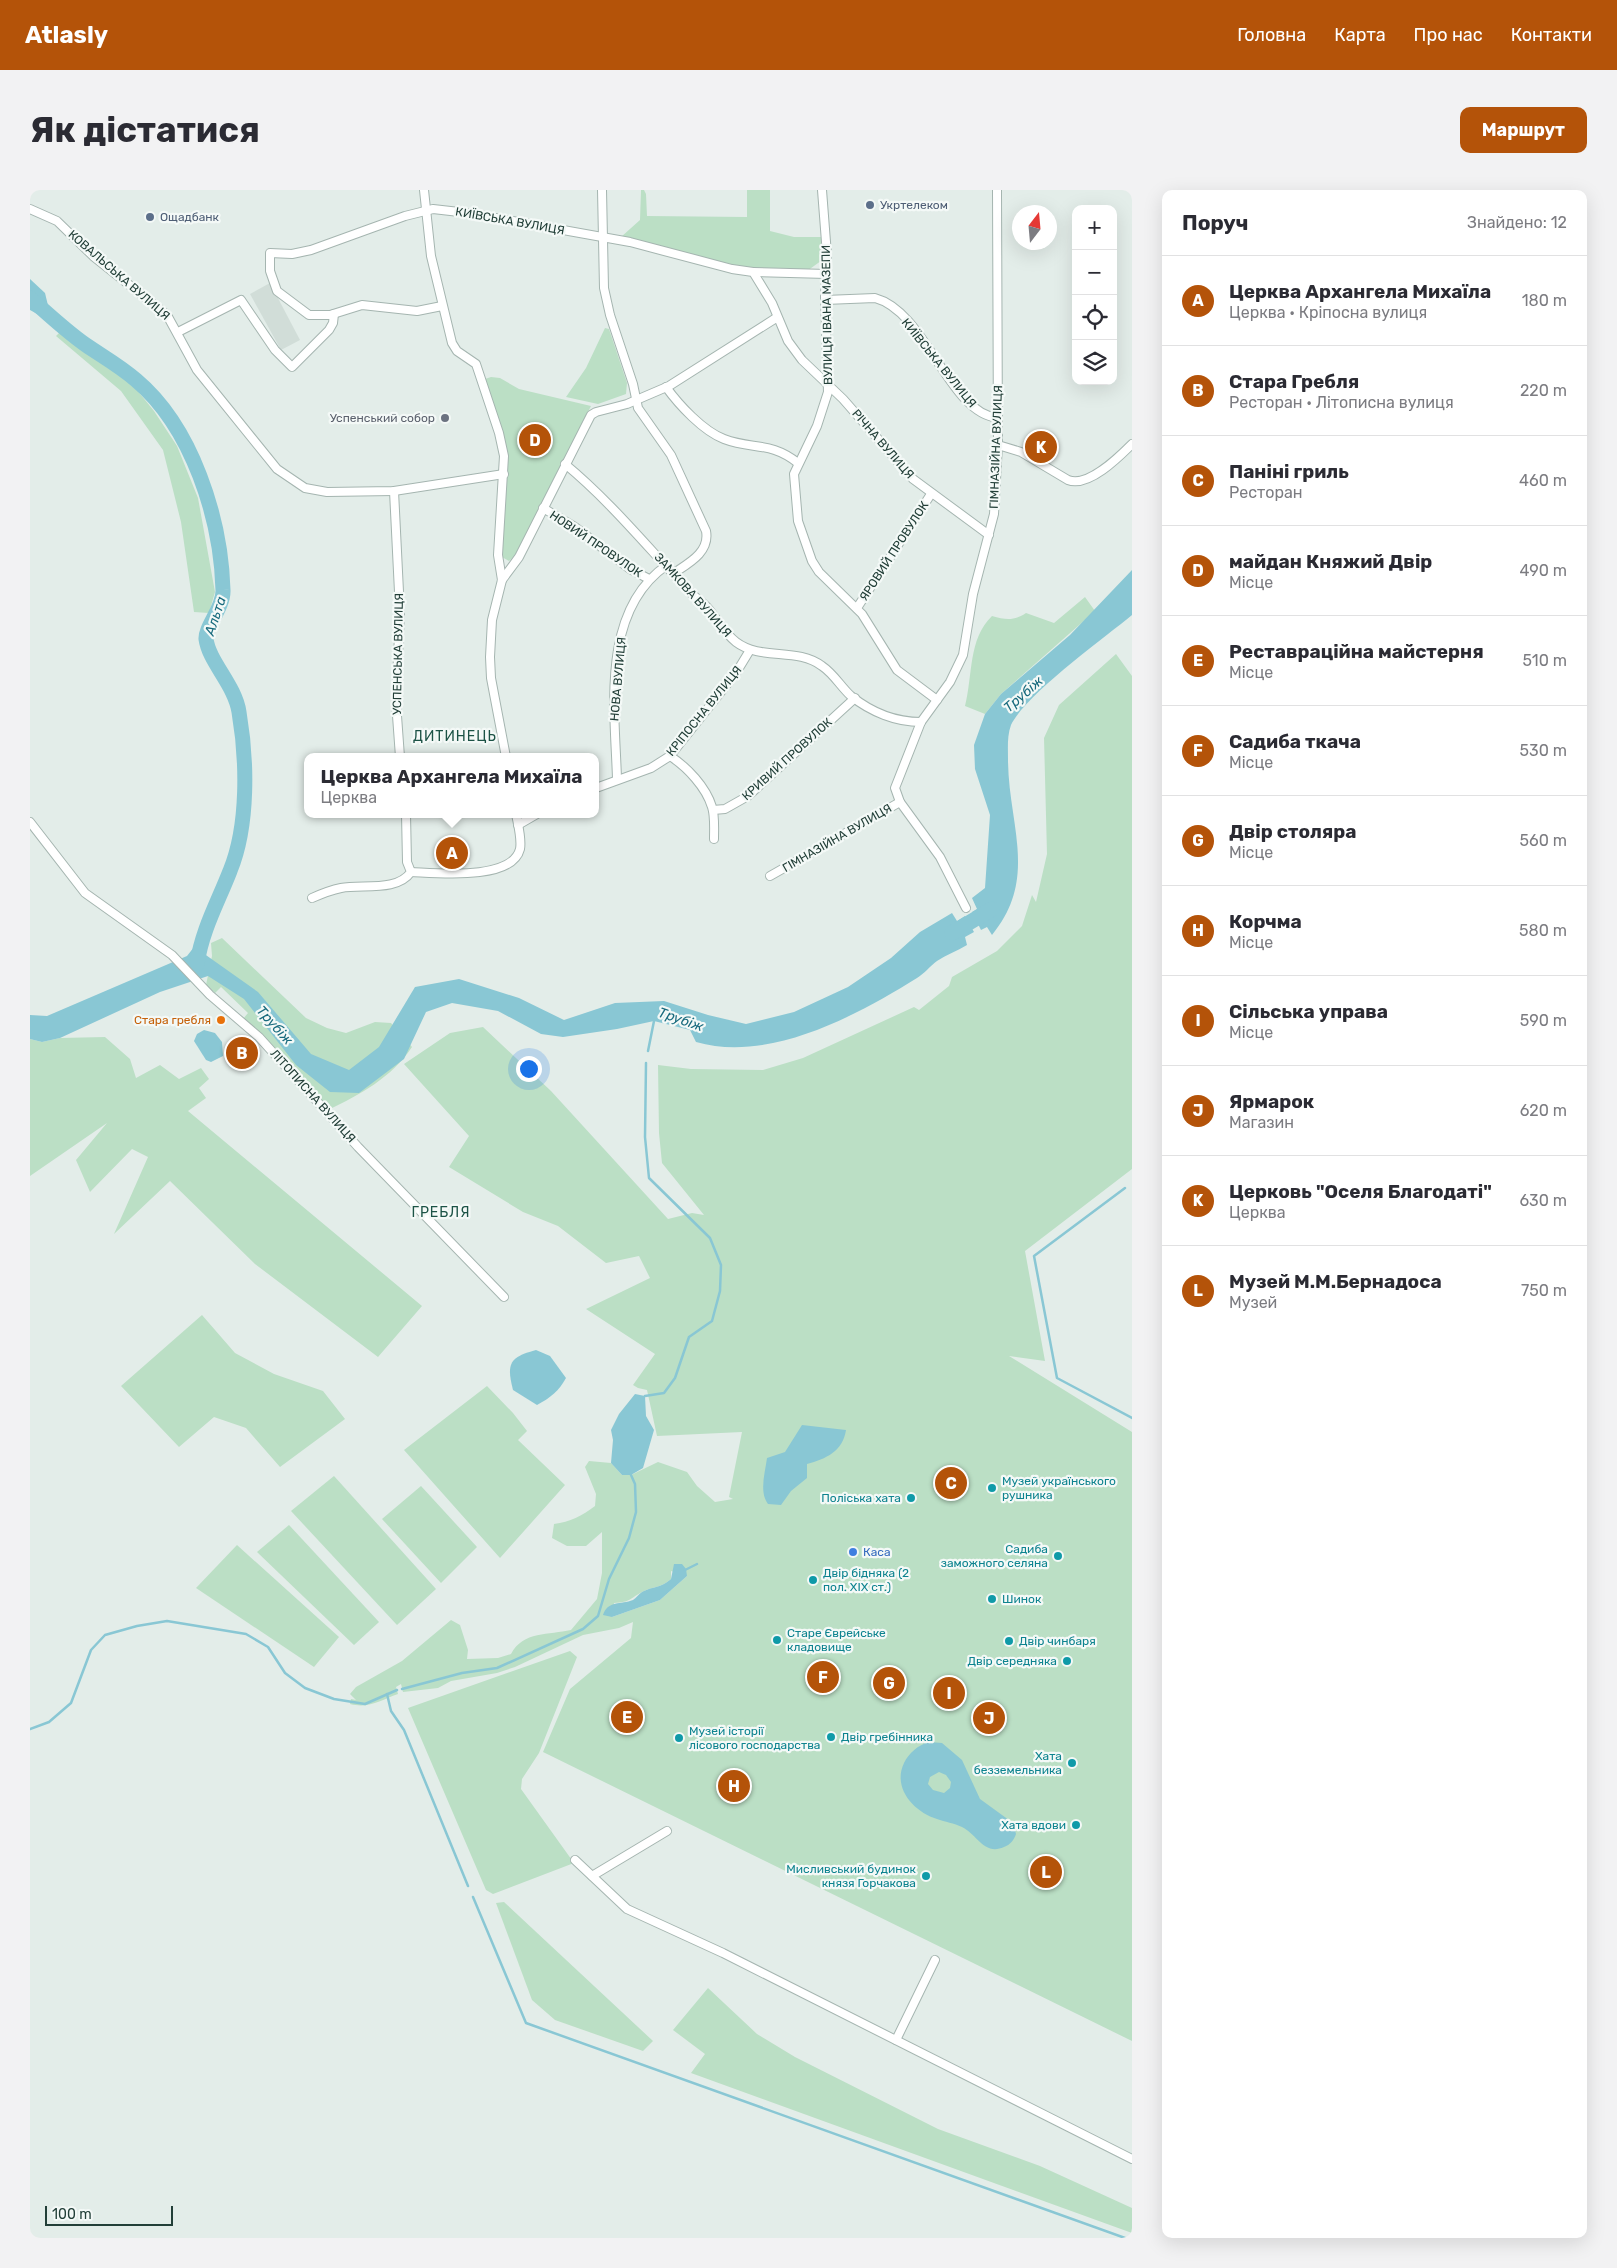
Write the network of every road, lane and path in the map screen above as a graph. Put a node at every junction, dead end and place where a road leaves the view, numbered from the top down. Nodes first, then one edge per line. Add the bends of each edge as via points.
1 (424, 190) edge
2 (602, 190) edge
3 (822, 190) edge
4 (997, 190) edge
5 (30, 209) edge
6 (425, 210) junction
7 (604, 238) junction
8 (753, 272) junction
9 (827, 274) junction
10 (825, 300) junction
11 (442, 306) junction
12 (334, 314) junction
13 (776, 318) junction
14 (178, 332) junction
15 (829, 385) junction
16 (666, 388) junction
17 (636, 400) junction
18 (998, 418) junction
19 (1132, 444) edge
20 (998, 445) junction
21 (798, 463) junction
22 (565, 464) junction
23 (504, 474) junction
24 (394, 491) junction
25 (931, 494) junction
26 (543, 508) junction
27 (989, 534) junction
28 (667, 565) junction
29 (674, 573) junction
30 (649, 579) junction
31 (502, 580) junction
32 (857, 608) junction
33 (750, 650) junction
34 (855, 698) junction
35 (937, 700) junction
36 (921, 722) junction
37 (400, 753) edge
38 (505, 753) edge
39 (670, 756) junction
40 (617, 779) junction
41 (599, 787) edge
42 (900, 802) junction
43 (713, 810) junction
44 (406, 818) edge
45 (517, 818) edge
46 (529, 818) edge
47 (30, 822) edge
48 (518, 825) junction
49 (714, 839) dead end
50 (411, 872) junction
51 (770, 876) dead end
52 (312, 898) dead end
53 (966, 908) dead end
54 (504, 1297) dead end
55 (667, 1831) dead end
56 (575, 1860) dead end
57 (592, 1876) junction
58 (935, 1960) dead end
59 (896, 2040) junction
60 (1132, 2159) edge

1 - 6 street
2 - 7 street
3 - 9 street, ВУЛИЦЯ ІВАНА МАЗЕПИ
4 - 18 street, ГІМНАЗІЙНА ВУЛИЦЯ
5 - 14 street, КОВАЛЬСЬКА ВУЛИЦЯ via 57,221 93,256 162,309
6 - 7 street, КИЇВСЬКА ВУЛИЦЯ via 468,213
6 - 11 street
6 - 12 street, КИЇВСЬКА ВУЛИЦЯ via 311,250 292,254 270,253 271,278 280,295 309,315
7 - 8 street, КИЇВСЬКА ВУЛИЦЯ
7 - 17 street via 605,296
8 - 9 street, КИЇВСЬКА ВУЛИЦЯ
8 - 13 street via 772,303
9 - 10 street, ВУЛИЦЯ ІВАНА МАЗЕПИ
10 - 15 street, ВУЛИЦЯ ІВАНА МАЗЕПИ
10 - 18 street, КИЇВСЬКА ВУЛИЦЯ via 875,298 882,301 914,328 972,406 986,416
11 - 12 street via 417,311 362,305
11 - 23 street via 454,348 474,362 481,378 499,434
12 - 14 street via 334,323 329,330 292,367 275,350 242,300
13 - 15 street via 794,351
13 - 16 street
14 - 24 street, КОВАЛЬСЬКА ВУЛИЦЯ via 198,370 284,475 313,491
15 - 21 street, ВУЛИЦЯ ІВАНА МАЗЕПИ via 822,411
15 - 25 street, РІЧНА ВУЛИЦЯ via 906,471
16 - 17 street
16 - 21 street via 685,410 717,436 774,448
17 - 22 street via 593,413
17 - 29 street via 642,416 676,464 706,531 707,542 701,552
18 - 20 street, ГІМНАЗІЙНА ВУЛИЦЯ
19 - 20 street via 1117,459 1076,482 1021,452
20 - 27 street, ГІМНАЗІЙНА ВУЛИЦЯ via 995,510
21 - 32 street, ВУЛИЦЯ ІВАНА МАЗЕПИ via 793,477 795,499 800,529 812,560 819,572
22 - 26 street
22 - 28 street, ЗАМКОВА ВУЛИЦЯ via 606,501
23 - 24 street, КОВАЛЬСЬКА ВУЛИЦЯ
23 - 31 street via 498,555
24 - 37 street, УСПЕНСЬКА ВУЛИЦЯ via 400,612 396,708
25 - 27 street, РІЧНА ВУЛИЦЯ
25 - 32 street, ЯРОВИЙ ПРОВУЛОК
26 - 30 street, НОВИЙ ПРОВУЛОК
26 - 31 street via 518,557
27 - 35 street, ГІМНАЗІЙНА ВУЛИЦЯ via 973,594 964,650 955,672
28 - 29 street, ЗАМКОВА ВУЛИЦЯ
28 - 30 street, НОВА ВУЛИЦЯ
29 - 33 street, ЗАМКОВА ВУЛИЦЯ via 730,637
30 - 40 street, НОВА ВУЛИЦЯ via 634,602 620,639 613,712
31 - 38 street via 492,620 490,657 492,686
32 - 35 street, ВУЛИЦЯ ІВАНА МАЗЕПИ via 894,666
33 - 34 street, ЗАМКОВА ВУЛИЦЯ via 812,660
33 - 39 street, КРІПОСНА ВУЛИЦЯ via 736,673
34 - 36 street, ЗАМКОВА ВУЛИЦЯ via 894,720
34 - 43 street, КРИВИЙ ПРОВУЛОК via 748,796 733,806
35 - 36 street, ГІМНАЗІЙНА ВУЛИЦЯ
36 - 42 street, ГІМНАЗІЙНА ВУЛИЦЯ via 896,782 895,793
39 - 40 street, КРІПОСНА ВУЛИЦЯ via 651,768
39 - 43 street via 690,773
40 - 41 street, КРІПОСНА ВУЛИЦЯ
42 - 51 street, ГІМНАЗІЙНА ВУЛИЦЯ
42 - 53 street via 940,857
43 - 49 street
44 - 50 street via 407,862
45 - 48 street
46 - 48 street
47 - 54 street, ЛІТОПИСНА ВУЛИЦЯ via 85,893 172,954 259,1037 358,1147
48 - 50 street via 520,849 508,864 476,872
50 - 52 street via 405,880 395,884 341,888
55 - 57 street
56 - 57 street
57 - 59 street via 629,1910
58 - 59 street
59 - 60 street

